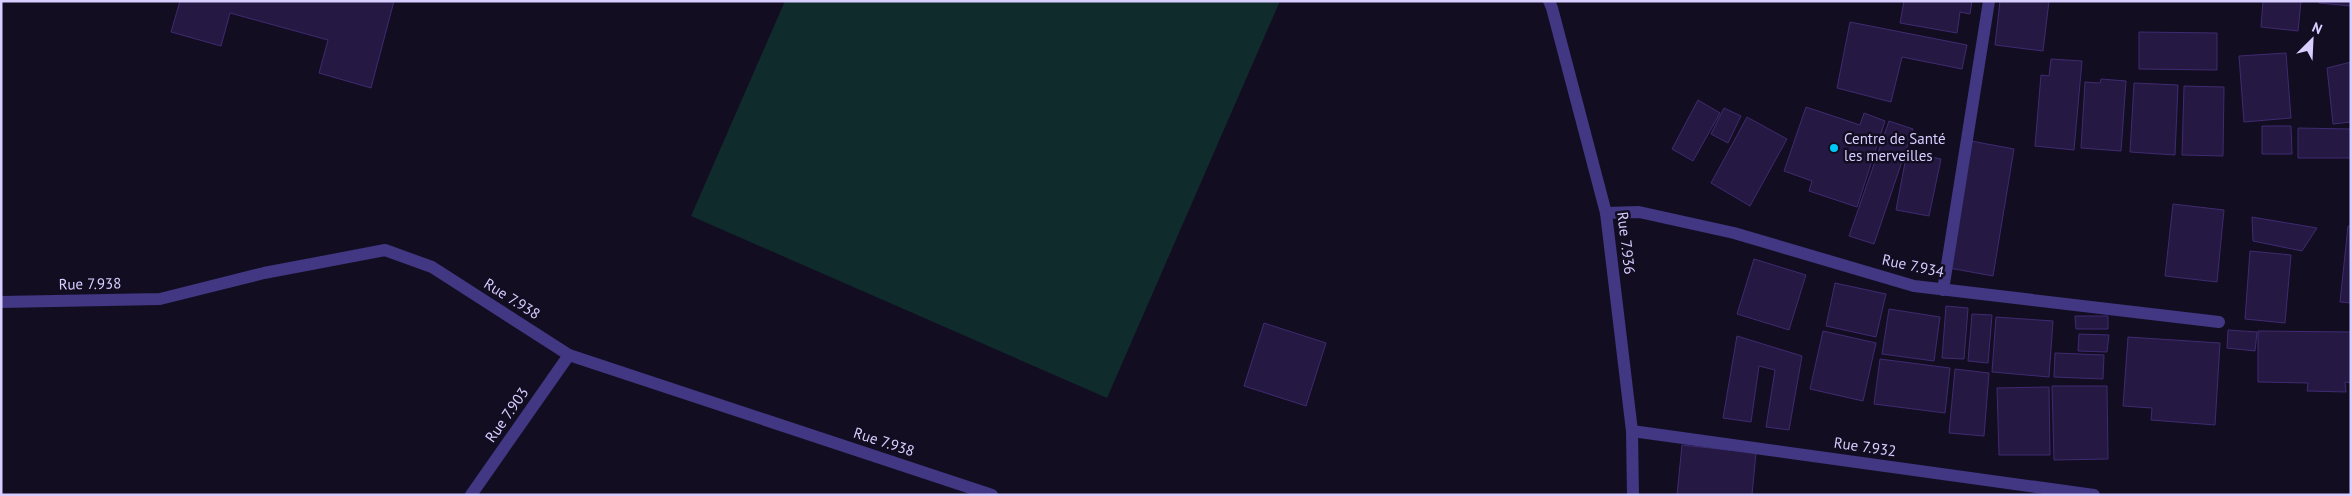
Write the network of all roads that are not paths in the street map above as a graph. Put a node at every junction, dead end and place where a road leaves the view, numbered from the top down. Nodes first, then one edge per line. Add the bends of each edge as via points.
1 (1548, 1) edge
2 (1989, 1) edge
3 (1606, 213) junction
4 (1943, 290) junction
5 (1, 302) edge
6 (2219, 322) dead end
7 (569, 355) junction
8 (1632, 431) junction
9 (471, 495) edge
10 (992, 495) edge
11 (1633, 495) edge
12 (2094, 495) edge

1 - 3 street, Rue 7.936
2 - 4 street
3 - 4 street, Rue 7.934 via 1648,214 1734,234 1914,286
3 - 8 street, Rue 7.936
4 - 6 street, Rue 7.934
5 - 7 street, Rue 7.938 via 160,299 264,273 385,250 432,267
7 - 9 street, Rue 7.903
7 - 10 street, Rue 7.938
8 - 11 street, Rue 7.936
8 - 12 street, Rue 7.932

